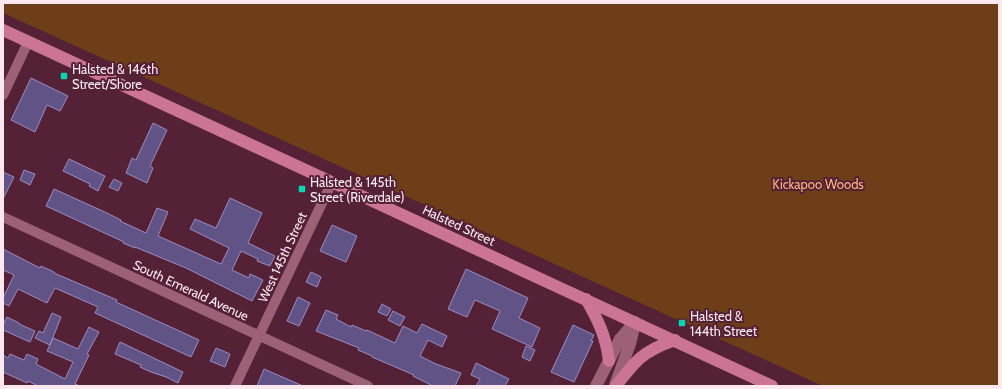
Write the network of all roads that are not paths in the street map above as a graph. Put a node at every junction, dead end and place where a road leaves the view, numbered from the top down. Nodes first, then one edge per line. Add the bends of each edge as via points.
1 (3, 30) edge
2 (28, 42) junction
3 (3, 95) edge
4 (332, 182) junction
5 (3, 217) edge
6 (586, 299) junction
7 (635, 322) junction
8 (258, 335) junction
9 (675, 340) junction
10 (609, 361) junction
11 (235, 386) edge
12 (368, 386) edge
13 (596, 386) edge
14 (616, 386) edge
15 (772, 386) edge

1 - 2 main road, Halsted Street
2 - 3 street
2 - 4 main road, Halsted Street
4 - 6 main road, Halsted Street
4 - 8 street, West 145th Street
5 - 8 street, South Emerald Avenue
6 - 7 main road, Halsted Street
6 - 10 main road via 603,332
7 - 9 main road, Halsted Street
7 - 10 street via 620,339
7 - 14 street
8 - 11 street, West 145th Street
8 - 12 street, South Emerald Avenue
9 - 14 main road via 640,357
9 - 15 main road, Halsted Street
10 - 13 street

